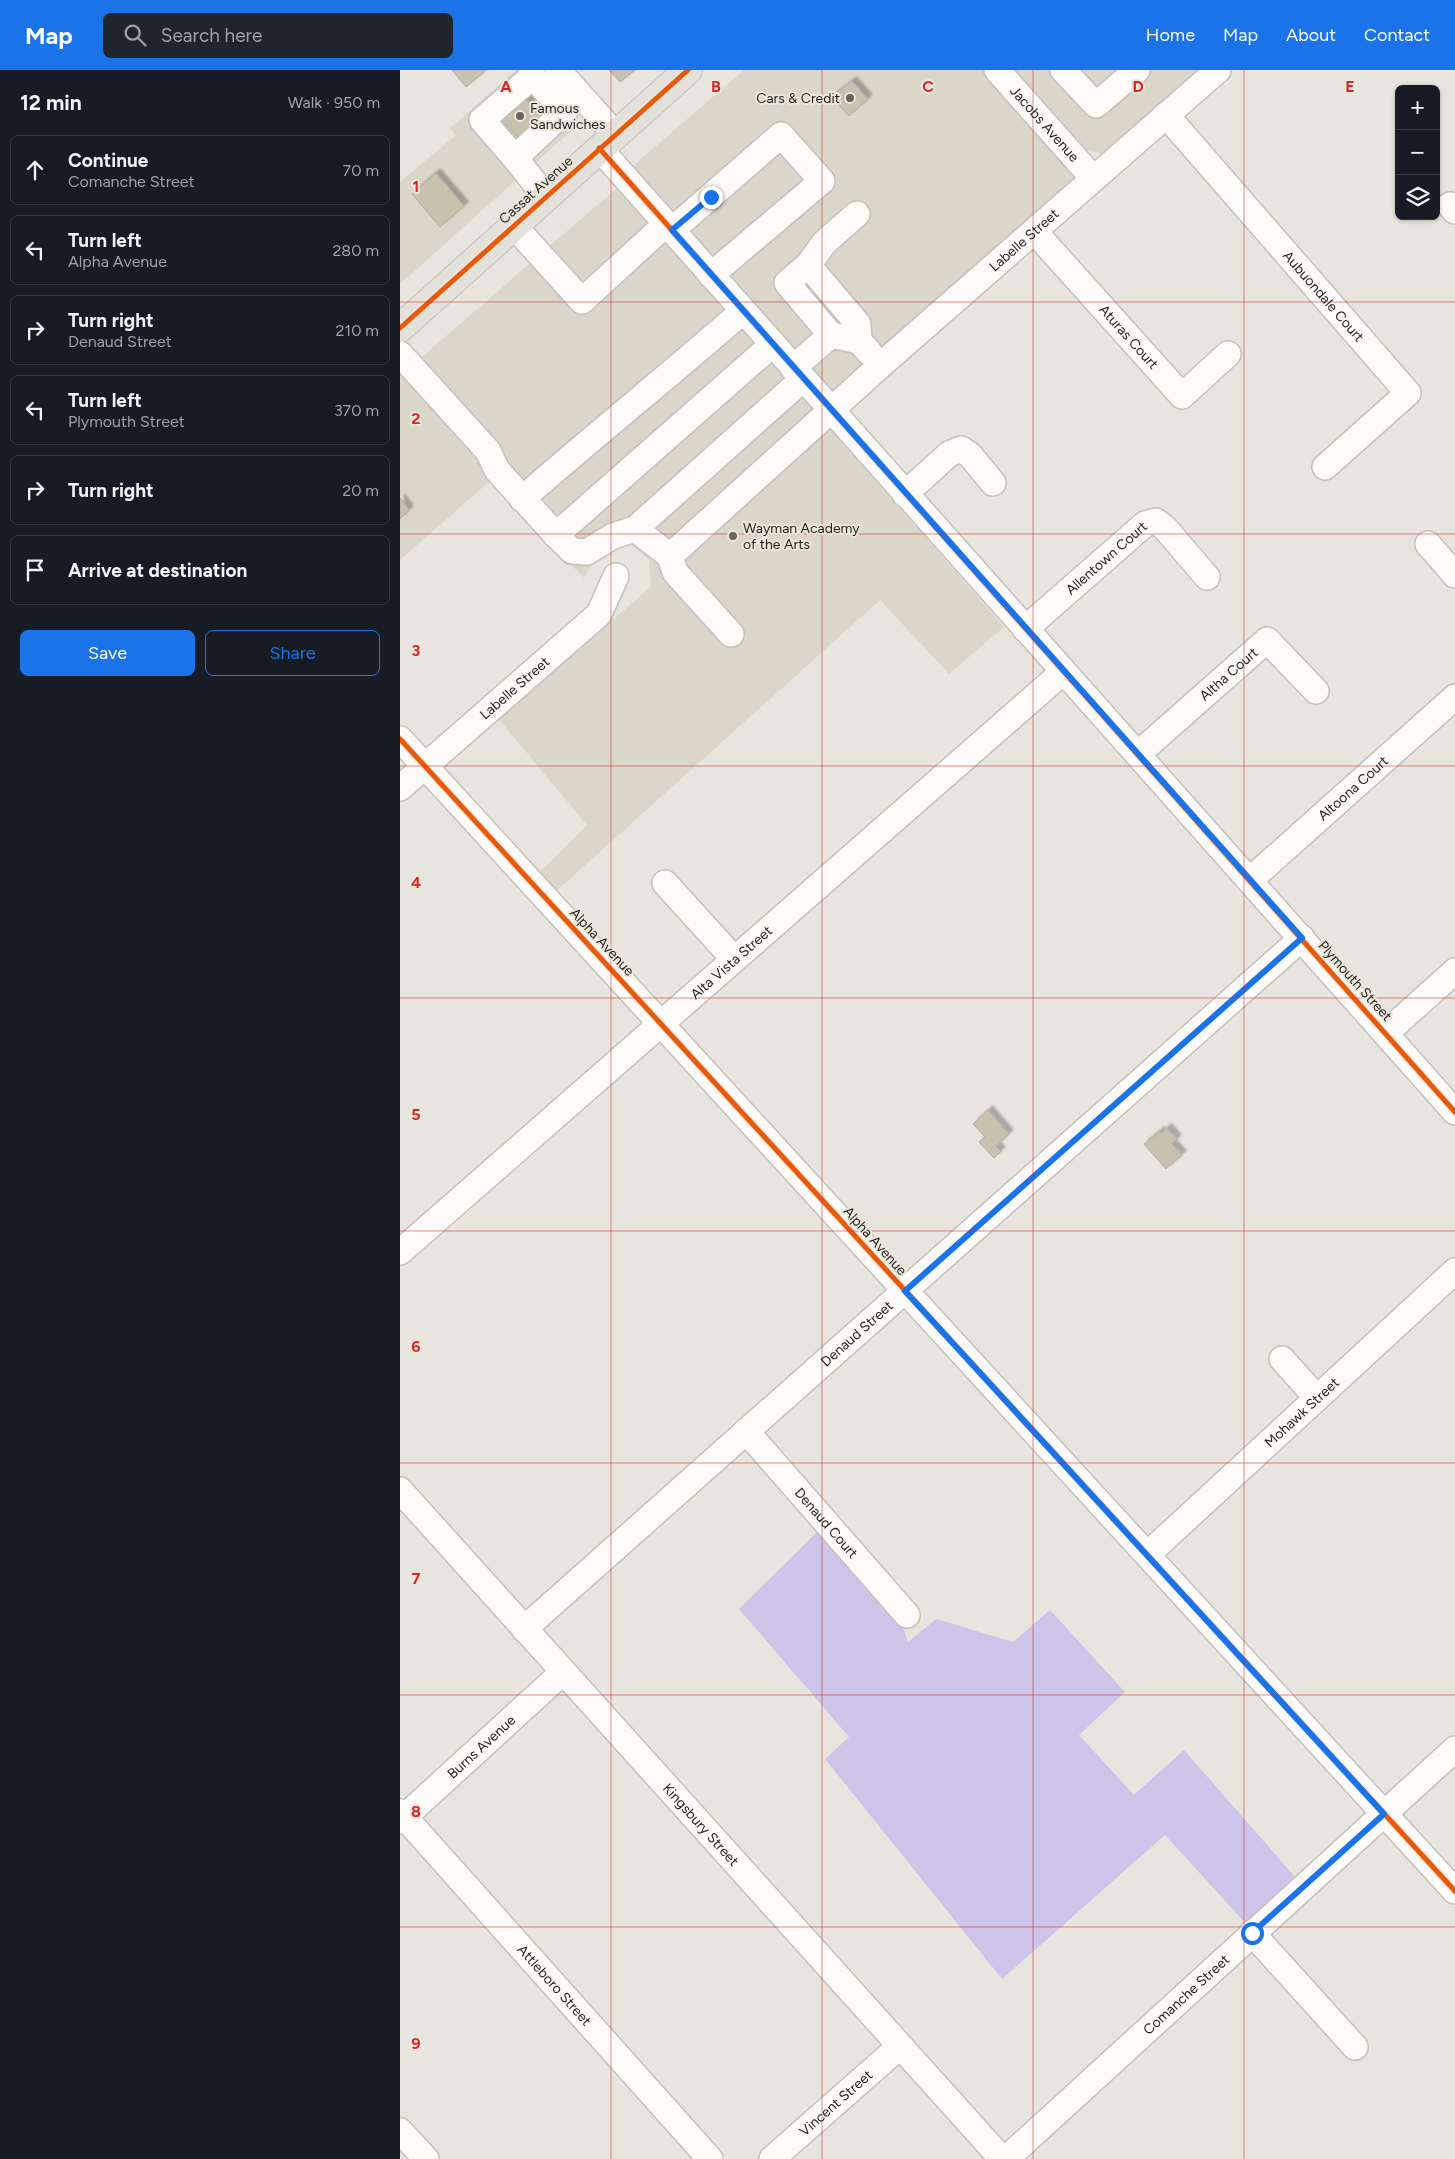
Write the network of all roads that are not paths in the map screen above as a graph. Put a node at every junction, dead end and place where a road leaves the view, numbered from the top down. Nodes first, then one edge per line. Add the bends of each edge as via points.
1 (688, 70) edge
2 (997, 70) edge
3 (1063, 70) edge
4 (1137, 70) edge
5 (1218, 70) edge
6 (550, 78) edge
7 (1166, 115) junction
8 (607, 141) junction
9 (513, 156) junction
10 (1093, 178) junction
11 (546, 197) junction
12 (857, 214) dead end
13 (514, 226) junction
14 (669, 227) junction
15 (1034, 231) junction
16 (808, 265) junction
17 (711, 274) junction
18 (744, 312) junction
19 (400, 328) edge
20 (831, 334) junction
21 (859, 341) junction
22 (773, 344) junction
23 (400, 354) edge
24 (1228, 354) dead end
25 (881, 365) junction
26 (798, 373) junction
27 (831, 410) junction
28 (1325, 467) dead end
29 (993, 483) dead end
30 (905, 494) junction
31 (522, 499) junction
32 (635, 529) junction
33 (556, 535) junction
34 (1428, 544) dead end
35 (670, 556) junction
36 (1455, 575) edge
37 (616, 576) dead end
38 (1207, 576) dead end
39 (1025, 628) junction
40 (731, 634) dead end
41 (1063, 672) junction
42 (1316, 691) dead end
43 (1455, 697) edge
44 (400, 739) edge
45 (1138, 754) junction
46 (425, 766) junction
47 (400, 788) edge
48 (1250, 880) junction
49 (665, 884) dead end
50 (1302, 938) junction
51 (734, 959) junction
52 (1455, 971) edge
53 (661, 1023) junction
54 (1386, 1033) junction
55 (1455, 1112) edge
56 (400, 1252) edge
57 (1455, 1271) edge
58 (905, 1291) junction
59 (1282, 1359) dead end
60 (1317, 1398) junction
61 (746, 1431) junction
62 (400, 1490) edge
63 (1148, 1554) junction
64 (907, 1615) dead end
65 (524, 1629) junction
66 (563, 1672) junction
67 (1455, 1749) edge
68 (1384, 1814) junction
69 (402, 1816) edge
70 (1455, 1891) edge
71 (1252, 1933) junction
72 (900, 2046) junction
73 (1355, 2047) dead end
74 (400, 2130) edge
75 (426, 2159) edge
76 (710, 2159) edge
77 (772, 2159) edge
78 (1002, 2159) edge
79 (1006, 2159) edge

1 - 8 main road, Cassat Avenue
2 - 10 street, Jacobs Avenue
3 - 4 street via 1096,105
5 - 7 street, Labelle Street
6 - 8 street, Plymouth Street
6 - 9 street via 565,111
6 - 9 street via 496,107 482,120
7 - 10 street, Labelle Street
7 - 28 street, Aubuondale Court via 1408,393
8 - 11 main road, Cassat Avenue
8 - 14 street, Plymouth Street
9 - 11 street
10 - 15 street, Labelle Street
11 - 13 main road, Cassat Avenue
12 - 16 street via 825,242
13 - 14 street via 582,302
13 - 19 main road, Cassat Avenue
14 - 17 street, Plymouth Street
14 - 17 street via 781,135 793,148 822,181
15 - 24 street, Aturas Court via 1182,396
15 - 25 street, Labelle Street
16 - 20 street via 787,283
16 - 21 street via 858,324
17 - 18 street, Plymouth Street
18 - 22 street, Plymouth Street
18 - 31 street
20 - 21 street
20 - 26 street
21 - 25 street
22 - 26 street, Plymouth Street
22 - 33 street
23 - 31 street via 488,451 497,470
25 - 27 street, Labelle Street
26 - 27 street, Plymouth Street
26 - 32 street
27 - 30 street, Plymouth Street
27 - 35 street, Labelle Street
29 - 30 street via 961,449 949,454
30 - 39 street, Plymouth Street
31 - 33 street
32 - 33 street via 613,536 587,552 572,551
32 - 35 street
34 - 36 street
35 - 40 street via 675,572
37 - 46 street, Labelle Street via 599,614
38 - 39 street, Allentown Court via 1165,528 1156,521 1145,524
39 - 41 street, Plymouth Street
41 - 45 street, Plymouth Street
41 - 51 street, Alta Vista Street
42 - 45 street, Altha Court via 1267,640
43 - 48 street, Altoona Court
44 - 46 street, Alpha Avenue
45 - 48 street, Plymouth Street
46 - 47 street, Labelle Street
46 - 53 street, Alpha Avenue
48 - 50 street, Plymouth Street
49 - 51 street
50 - 54 street, Plymouth Street
50 - 58 street, Denaud Street
51 - 53 street, Alta Vista Street
52 - 54 street
53 - 56 street, Alta Vista Street
53 - 58 street, Alpha Avenue
54 - 55 street, Plymouth Street
57 - 60 street, Mohawk Street
58 - 61 street, Denaud Street
58 - 63 street, Alpha Avenue
59 - 60 street
60 - 63 street, Mohawk Street
61 - 64 street, Denaud Court
61 - 65 street, Denaud Street
62 - 65 street, Kingsbury Street
63 - 68 street, Alpha Avenue
65 - 66 street, Kingsbury Street
66 - 69 street, Burns Avenue
66 - 72 street, Kingsbury Street
67 - 68 street, Comanche Street
68 - 70 street, Alpha Avenue
68 - 71 street, Comanche Street
69 - 76 street, Attleboro Street
71 - 73 street
71 - 79 street, Comanche Street
72 - 77 street, Vincent Street
72 - 78 street, Kingsbury Street
74 - 75 street

